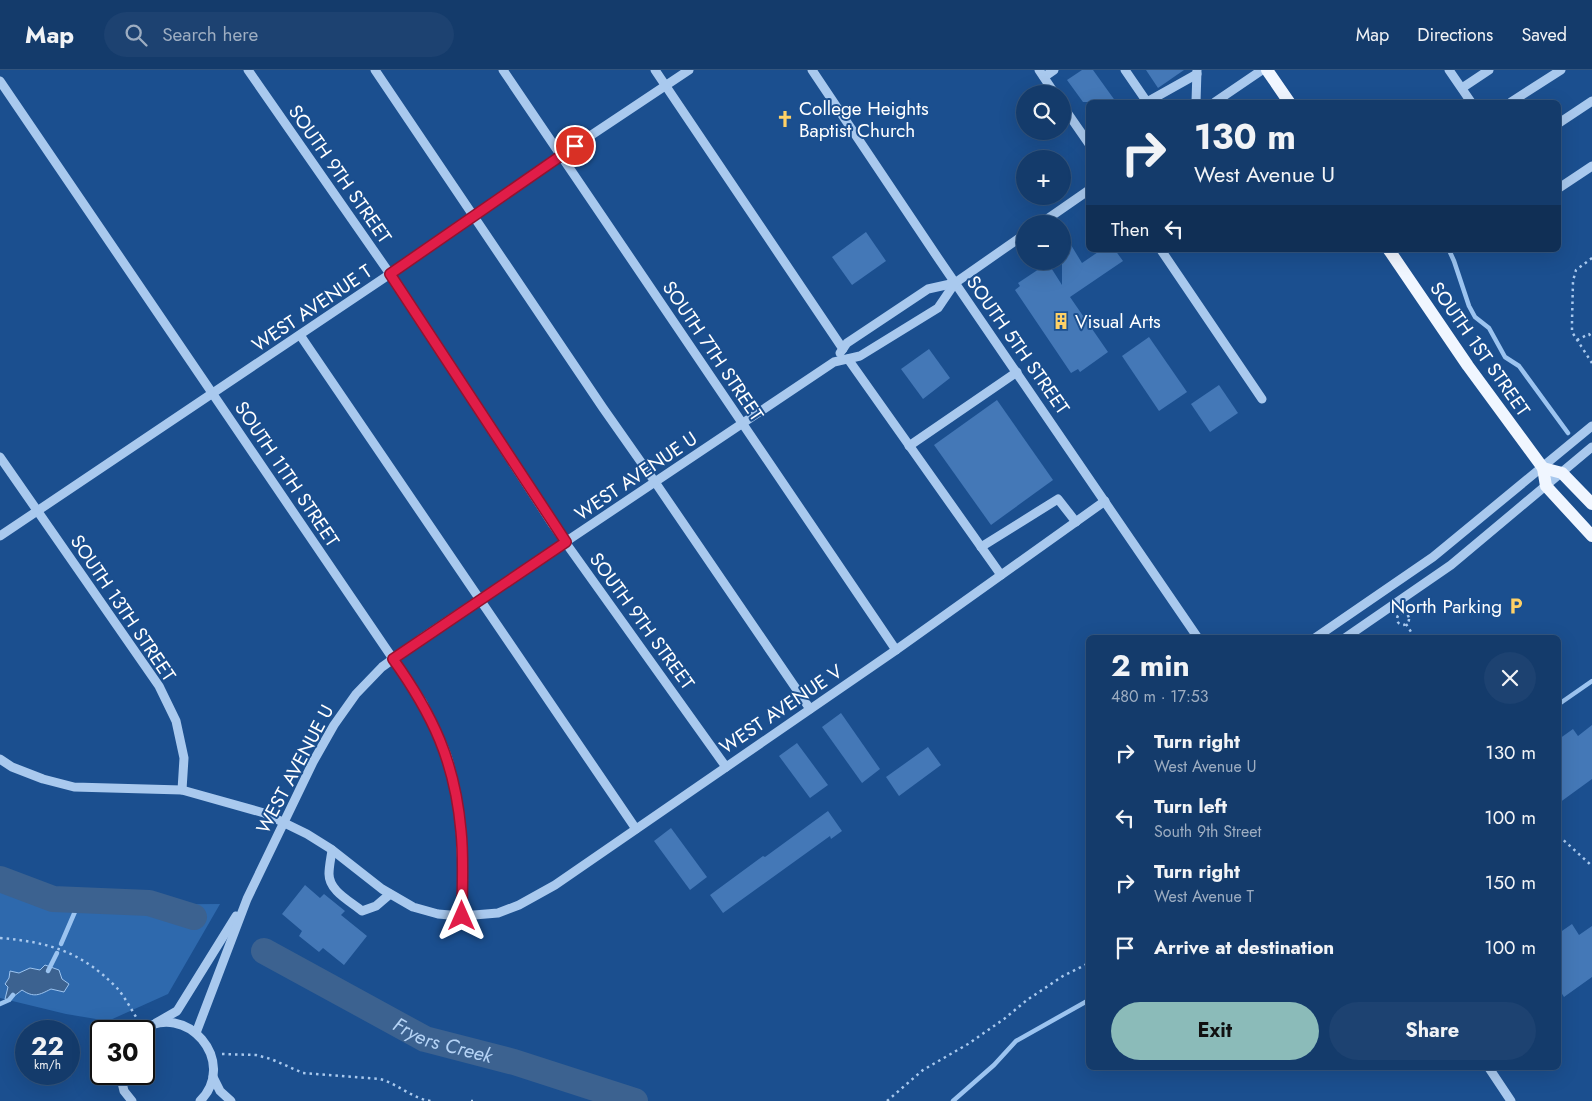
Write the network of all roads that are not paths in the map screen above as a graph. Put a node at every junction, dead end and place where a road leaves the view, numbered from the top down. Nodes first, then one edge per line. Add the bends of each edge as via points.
1 (248, 70) edge
2 (375, 70) edge
3 (503, 70) edge
4 (655, 70) edge
5 (689, 70) edge
6 (812, 70) edge
7 (1054, 70) edge
8 (1125, 70) edge
9 (1262, 70) edge
10 (1267, 70) edge
11 (1449, 70) edge
12 (1489, 70) edge
13 (1561, 70) edge
14 (1197, 72) edge
15 (1041, 74) edge
16 (0, 81) edge
17 (1049, 85) edge
18 (665, 86) junction
19 (1462, 88) junction
20 (1146, 100) edge
21 (1150, 100) edge
22 (1196, 100) edge
23 (1219, 100) edge
24 (1288, 100) edge
25 (1470, 100) edge
26 (1514, 100) edge
27 (1592, 101) edge
28 (1071, 118) edge
29 (1561, 122) edge
30 (1086, 140) edge
31 (560, 156) junction
32 (1592, 166) edge
33 (1561, 187) edge
34 (1086, 192) edge
35 (1053, 215) edge
36 (473, 217) junction
37 (1016, 240) edge
38 (1162, 252) edge
39 (1390, 252) edge
40 (390, 274) junction
41 (956, 283) junction
42 (300, 335) junction
43 (843, 349) junction
44 (848, 359) junction
45 (834, 362) junction
46 (1017, 372) junction
47 (212, 394) junction
48 (1262, 399) dead end
49 (742, 423) junction
50 (1592, 426) edge
51 (910, 446) junction
52 (1592, 447) edge
53 (0, 457) edge
54 (1543, 468) junction
55 (1562, 473) junction
56 (655, 482) junction
57 (1546, 486) junction
58 (1106, 501) junction
59 (1592, 504) edge
60 (36, 511) junction
61 (1076, 522) junction
62 (0, 536) edge
63 (1592, 536) edge
64 (566, 542) junction
65 (981, 547) junction
66 (1001, 575) junction
67 (480, 600) junction
68 (1196, 635) edge
69 (1319, 635) edge
70 (1349, 635) edge
71 (896, 650) junction
72 (393, 659) junction
73 (810, 710) junction
74 (0, 759) edge
75 (726, 766) junction
76 (182, 790) junction
77 (284, 822) junction
78 (636, 829) junction
79 (332, 850) junction
80 (390, 894) junction
81 (247, 899) junction
82 (462, 916) junction
83 (156, 1023) joint
84 (196, 1033) junction
85 (1489, 1070) edge
86 (212, 1077) junction
87 (123, 1085) edge
88 (124, 1090) junction
89 (125, 1101) edge
90 (132, 1101) edge
91 (200, 1101) edge
92 (231, 1101) edge
93 (1511, 1101) edge

1 - 40 street, SOUTH 9TH STREET
2 - 36 street
3 - 31 street, SOUTH 7TH STREET
4 - 18 street
5 - 18 street, WEST AVENUE T
6 - 41 street, SOUTH 5TH STREET
7 - 15 street
8 - 20 street
9 - 23 street
10 - 24 main road
11 - 19 street
12 - 19 street
13 - 26 street
14 - 21 street
14 - 22 street
15 - 17 street
16 - 47 street, SOUTH 11TH STREET
18 - 31 street, WEST AVENUE T
18 - 43 street
19 - 25 street
27 - 29 street
28 - 30 street
31 - 36 street, WEST AVENUE T
31 - 49 street, SOUTH 7TH STREET
32 - 33 street
34 - 35 street
36 - 40 street, WEST AVENUE T
36 - 56 street
37 - 41 street, WEST AVENUE U
38 - 48 street
39 - 54 main road, SOUTH 1ST STREET via 1473,374
40 - 42 street, WEST AVENUE T
40 - 64 street, SOUTH 9TH STREET
41 - 43 street, WEST AVENUE U via 928,289 847,343
41 - 44 street, WEST AVENUE U via 938,308 860,356
41 - 46 street, SOUTH 5TH STREET
42 - 47 street, WEST AVENUE T
42 - 67 street
43 - 45 street, WEST AVENUE U
44 - 45 street, WEST AVENUE U
44 - 51 street
45 - 49 street, WEST AVENUE U
46 - 51 street
46 - 58 street, SOUTH 5TH STREET
47 - 60 street, WEST AVENUE T
47 - 72 street, SOUTH 11TH STREET
49 - 56 street, WEST AVENUE U
49 - 71 street, SOUTH 7TH STREET
50 - 54 street
51 - 65 street
52 - 55 street
53 - 60 street, SOUTH 13TH STREET
54 - 55 main road
54 - 57 main road, SOUTH 1ST STREET
54 - 69 street via 1433,557
55 - 57 street
55 - 59 main road
56 - 64 street, WEST AVENUE U
56 - 73 street
57 - 63 main road
57 - 70 street via 1451,565
58 - 61 street, WEST AVENUE V
58 - 68 street, SOUTH 5TH STREET
60 - 62 street, WEST AVENUE T
60 - 76 street, SOUTH 13TH STREET via 159,686 176,721 184,758
61 - 65 street via 1058,499
61 - 66 street, WEST AVENUE V
64 - 67 street, WEST AVENUE U
64 - 75 street, SOUTH 9TH STREET
65 - 66 street
66 - 71 street, WEST AVENUE V
67 - 72 street, WEST AVENUE U
67 - 78 street
71 - 73 street, WEST AVENUE V
72 - 77 street, WEST AVENUE U via 356,694 334,725
72 - 82 street, SOUTH 11TH STREET via 423,703 447,757 461,832
73 - 75 street, WEST AVENUE V
74 - 76 street, WEST AVENUE V via 43,780 74,787
75 - 78 street, WEST AVENUE V
76 - 77 street, WEST AVENUE V via 264,813
77 - 79 street, WEST AVENUE V
77 - 81 street, WEST AVENUE U
78 - 82 street, WEST AVENUE V via 519,906 498,913
79 - 80 street, WEST AVENUE V
79 - 80 street via 330,883 362,911 376,906
80 - 82 street, WEST AVENUE V via 413,907
81 - 83 street, WEST AVENUE U via 178,1011
81 - 84 street, WEST AVENUE U
83 - 84 street via 173,1022
84 - 86 street via 210,1053
85 - 93 street
86 - 91 street
86 - 92 street
87 - 88 street
88 - 89 street
88 - 90 street

